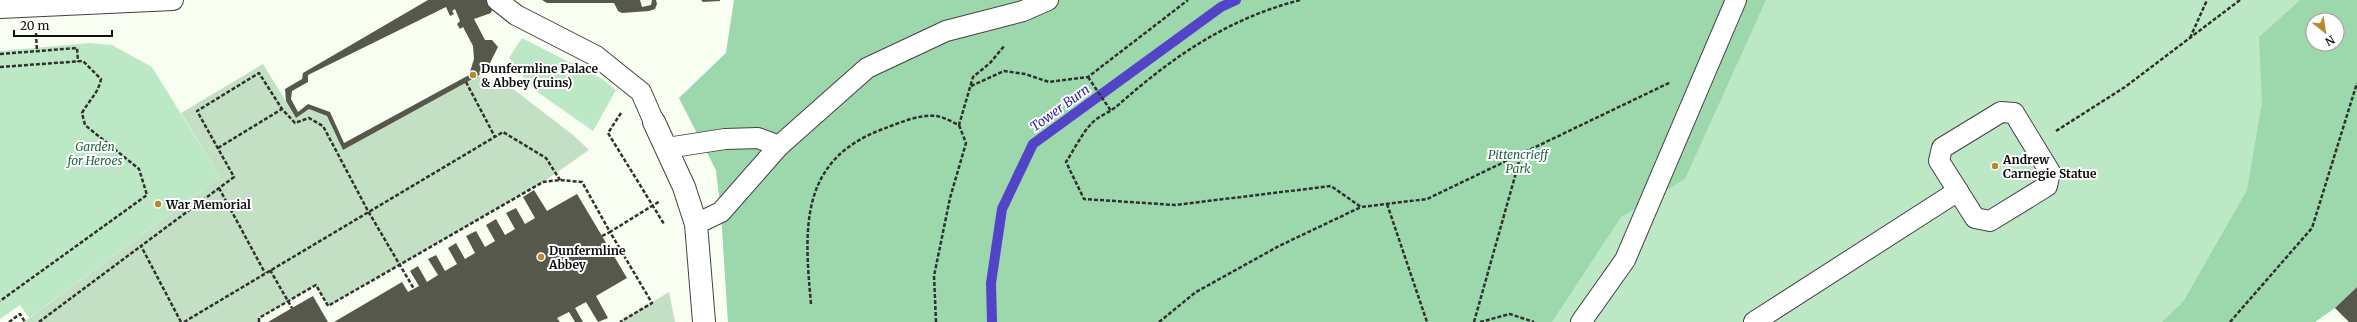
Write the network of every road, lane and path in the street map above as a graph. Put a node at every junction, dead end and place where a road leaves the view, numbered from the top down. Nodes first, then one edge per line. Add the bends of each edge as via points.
1 (173, 0) edge
2 (497, 0) edge
3 (1048, 0) edge
4 (1188, 0) edge
5 (1300, 0) edge
6 (1736, 0) edge
7 (2207, 0) edge
8 (2240, 0) edge
9 (0, 8) edge
10 (1023, 11) junction
11 (2189, 40) junction
12 (36, 46) dead end
13 (37, 52) junction
14 (0, 54) edge
15 (78, 62) junction
16 (1710, 63) junction
17 (0, 67) edge
18 (1088, 77) junction
19 (466, 82) dead end
20 (2357, 83) edge
21 (971, 86) junction
22 (635, 88) junction
23 (282, 109) junction
24 (1111, 111) junction
25 (654, 122) joint
26 (959, 125) junction
27 (495, 137) junction
28 (2034, 145) junction
29 (779, 146) junction
30 (218, 148) junction
31 (667, 148) junction
32 (1521, 154) junction
33 (560, 180) junction
34 (219, 188) junction
35 (1958, 191) junction
36 (1387, 204) junction
37 (1361, 207) junction
38 (646, 209) dead end
39 (368, 211) junction
40 (696, 224) junction
41 (610, 232) junction
42 (602, 236) dead end
43 (141, 246) junction
44 (697, 247) junction
45 (399, 265) junction
46 (270, 270) junction
47 (265, 273) junction
48 (414, 289) dead end
49 (0, 300) edge
50 (288, 301) junction
51 (811, 304) dead end
52 (292, 308) dead end
53 (9, 322) edge
54 (26, 322) edge
55 (39, 322) edge
56 (182, 322) edge
57 (259, 322) edge
58 (620, 322) edge
59 (704, 322) edge
60 (936, 322) edge
61 (1159, 322) edge
62 (1427, 322) edge
63 (1474, 322) edge
64 (1480, 322) edge
65 (1534, 322) edge
66 (1581, 322) edge
67 (1754, 322) edge
68 (2230, 322) edge

1 - 9 street
2 - 22 street via 516,15 596,56
3 - 10 street
4 - 18 path
5 - 24 path via 1277,6 1212,34 1153,74
6 - 16 street
7 - 11 path
8 - 11 path
10 - 21 path via 1020,23 1008,28 1005,44 990,63 972,77
10 - 29 street via 946,31 868,68
11 - 28 path via 2125,87
12 - 13 path
13 - 14 path
13 - 15 path via 77,48
15 - 17 path
15 - 49 path via 84,62 101,80 98,92 88,101 82,113 85,125 139,170 147,195
16 - 32 path
16 - 66 street via 1625,260
18 - 21 path via 1049,82 1025,74 1004,71
18 - 24 path
19 - 27 path
20 - 68 path via 2312,228
21 - 26 path
22 - 25 street via 641,92
22 - 44 path via 608,133 675,241
23 - 30 path
23 - 30 path via 259,73 197,111
23 - 39 path via 295,123 309,118 323,126
24 - 37 path via 1091,123 1066,162 1084,199 1175,205 1331,186
25 - 31 street
26 - 51 path via 936,116 910,119 862,136 833,160 819,182 810,210 806,246
26 - 60 path via 966,143 950,198 934,276
27 - 33 path via 503,132 546,158
27 - 39 path
28 - 35 street via 2050,172 2047,186 1990,221 1975,218
28 - 35 street via 2014,113 2001,112 1942,148 1939,161
29 - 31 street via 758,138 725,139
29 - 40 street via 721,212
30 - 34 path via 234,177
31 - 40 street
32 - 36 path via 1427,199
32 - 63 path
33 - 41 path via 582,182
33 - 45 path via 543,182
34 - 43 path
34 - 47 path
35 - 67 street
36 - 37 path
36 - 62 path
37 - 61 path via 1279,246 1196,292
38 - 41 path
39 - 45 path
39 - 46 path
40 - 44 street
41 - 42 path
41 - 58 path via 652,303
43 - 55 path
43 - 56 path
44 - 59 street
45 - 48 path
45 - 50 path via 328,306 316,285
46 - 47 path
46 - 50 path
47 - 56 path
50 - 52 path
50 - 57 path via 259,318
53 - 54 path via 20,314
64 - 65 path via 1510,314

